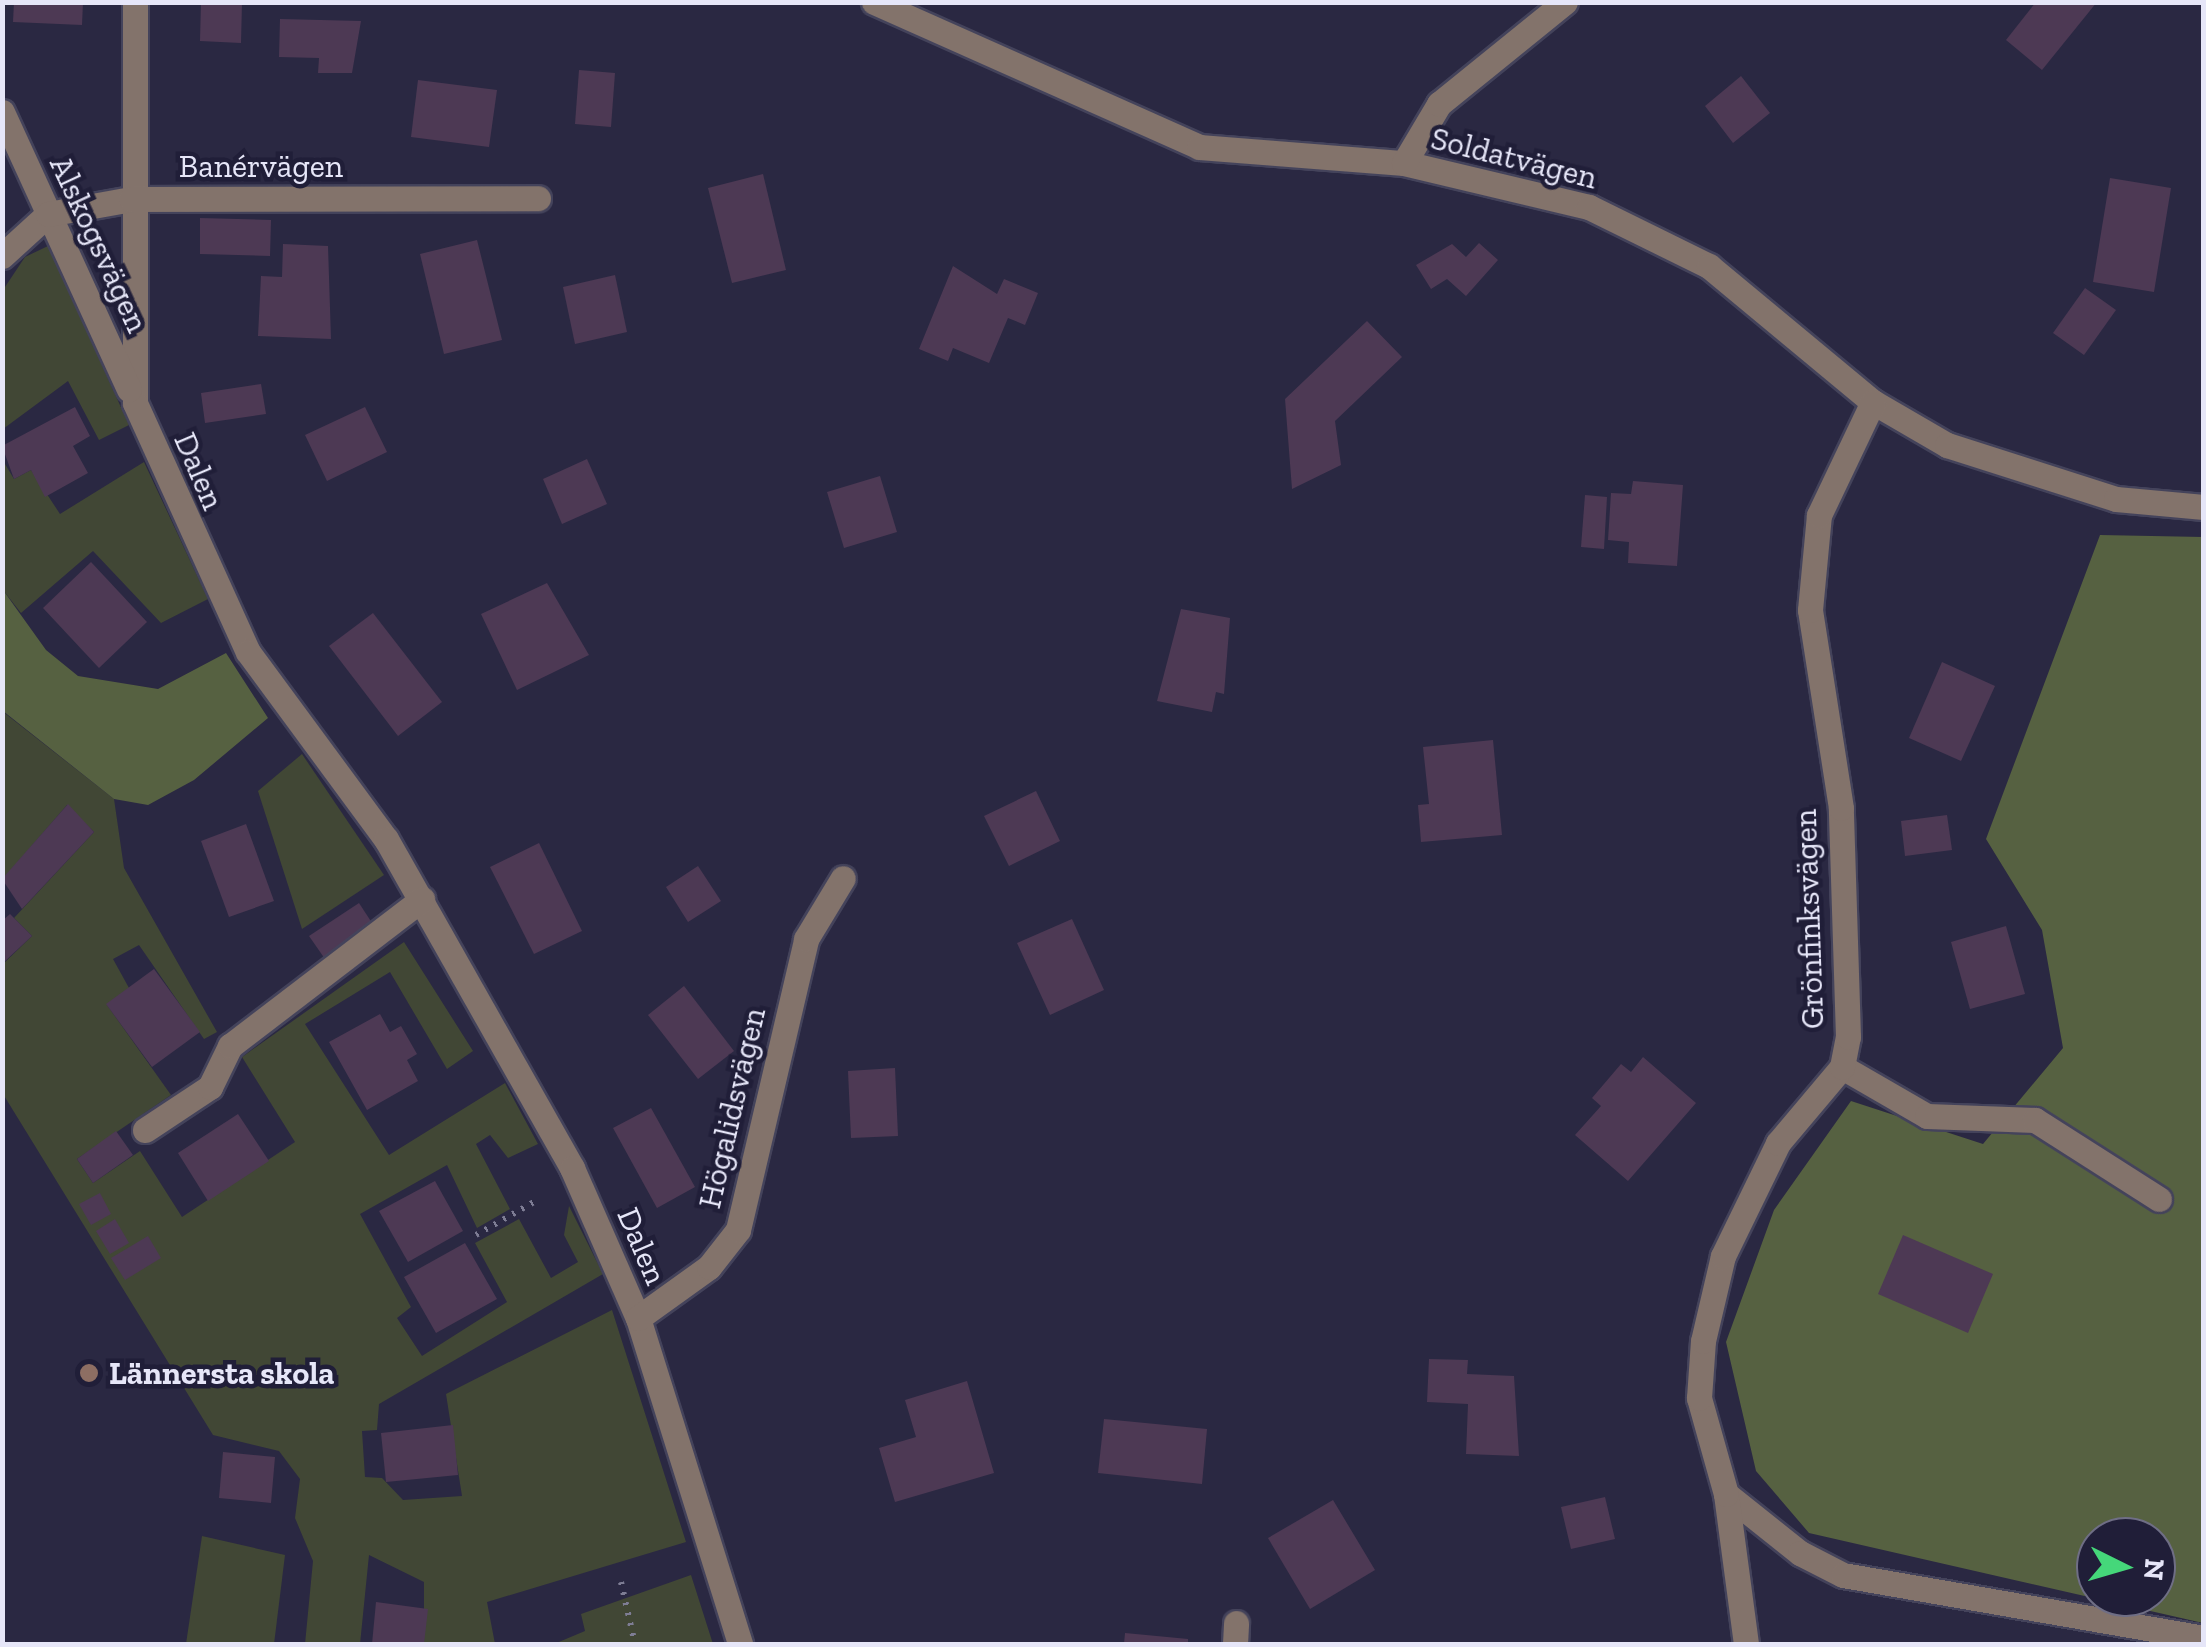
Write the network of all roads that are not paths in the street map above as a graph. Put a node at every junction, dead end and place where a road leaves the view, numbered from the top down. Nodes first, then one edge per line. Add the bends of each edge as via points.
1 (135, 2) edge
2 (1566, 2) edge
3 (878, 4) edge
4 (2, 112) edge
5 (1404, 163) junction
6 (538, 198) dead end
7 (131, 199) junction
8 (48, 214) junction
9 (2, 256) edge
10 (1873, 402) junction
11 (135, 403) junction
12 (2204, 507) edge
13 (843, 878) dead end
14 (422, 899) junction
15 (1842, 1067) junction
16 (145, 1130) dead end
17 (2159, 1199) dead end
18 (638, 1318) junction
19 (1726, 1494) junction
20 (2204, 1638) edge
21 (740, 1644) edge
22 (1746, 1644) edge

1 - 7 street, Dalen
2 - 5 street via 1439,104
3 - 5 street, Soldatvägen via 1199,147
4 - 8 street, Alskogsvägen
5 - 10 street, Soldatvägen via 1589,207 1709,266
6 - 7 street, Banérvägen
7 - 8 street, Banérvägen
7 - 11 street, Dalen
8 - 9 street
8 - 11 street, Alskogsvägen
10 - 12 street, Soldatvägen via 1947,445 2028,476 2116,499
10 - 15 street, Grönfinksvägen via 1820,515 1810,610 1842,826
11 - 14 street, Dalen via 248,652 346,776
13 - 18 street, Högalidsvägen via 806,939 738,1230 709,1267
14 - 16 street via 230,1046 210,1086
14 - 18 street, Dalen via 551,1126
15 - 17 street via 1927,1116 2035,1120
15 - 19 street, Grönfinksvägen via 1778,1143 1714,1286 1699,1398
18 - 21 street, Dalen
19 - 20 street via 1800,1553 1843,1575
19 - 22 street, Grönfinksvägen

